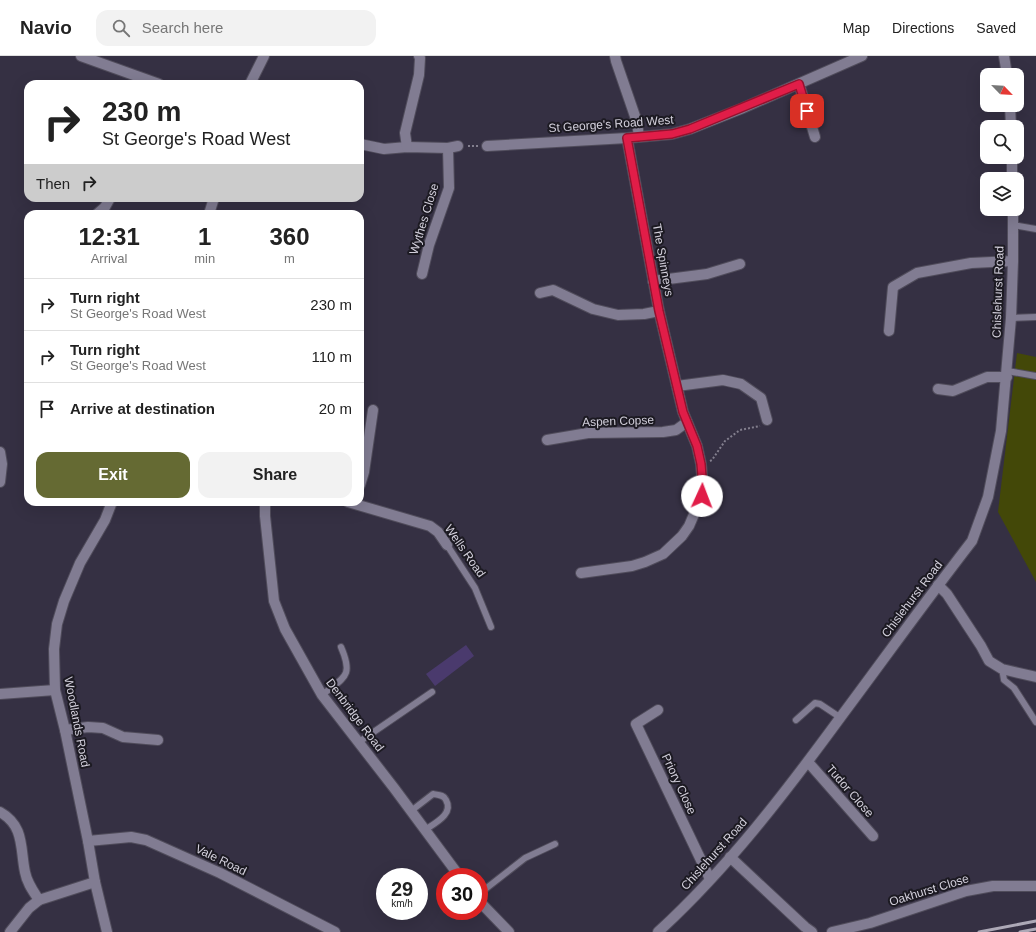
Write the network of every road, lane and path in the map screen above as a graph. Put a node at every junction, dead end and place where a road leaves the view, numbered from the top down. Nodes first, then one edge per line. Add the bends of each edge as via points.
1 (81, 56) edge
2 (264, 56) edge
3 (418, 56) edge
4 (615, 56) edge
5 (862, 56) edge
6 (1004, 56) edge
7 (1006, 68) edge
8 (138, 80) edge
9 (252, 80) edge
10 (799, 84) junction
11 (639, 137) junction
12 (627, 138) junction
13 (815, 138) dead end
14 (364, 145) edge
15 (487, 146) joint
16 (407, 147) junction
17 (453, 147) junction
18 (108, 202) edge
19 (102, 210) edge
20 (1013, 216) edge
21 (1013, 225) junction
22 (1036, 229) edge
23 (1013, 262) junction
24 (740, 264) dead end
25 (422, 274) dead end
26 (653, 281) junction
27 (540, 293) dead end
28 (659, 311) junction
29 (1036, 317) edge
30 (1011, 318) junction
31 (889, 331) dead end
32 (1007, 374) junction
33 (1036, 376) edge
34 (677, 386) junction
35 (938, 389) dead end
36 (373, 410) dead end
37 (767, 420) joint
38 (687, 422) junction
39 (547, 440) dead end
40 (0, 452) edge
41 (701, 464) junction
42 (364, 472) edge
43 (0, 482) edge
44 (110, 506) edge
45 (265, 506) edge
46 (362, 506) edge
47 (447, 545) joint
48 (580, 573) dead end
49 (938, 585) junction
50 (491, 627) dead end
51 (341, 647) dead end
52 (1004, 670) junction
53 (1036, 677) edge
54 (55, 690) junction
55 (432, 692) dead end
56 (0, 694) edge
57 (322, 695) junction
58 (658, 710) dead end
59 (841, 718) junction
60 (796, 720) dead end
61 (1036, 722) edge
62 (65, 730) junction
63 (158, 740) dead end
64 (359, 742) junction
65 (808, 762) junction
66 (411, 811) junction
67 (0, 812) edge
68 (425, 830) junction
69 (873, 836) dead end
70 (88, 841) junction
71 (555, 844) dead end
72 (730, 857) junction
73 (453, 868) edge
74 (710, 879) junction
75 (95, 882) junction
76 (1036, 886) edge
77 (488, 887) edge
78 (39, 900) junction
79 (488, 910) edge
80 (10, 932) edge
81 (107, 932) edge
82 (335, 932) edge
83 (509, 932) edge
84 (658, 932) edge
85 (812, 932) edge
86 (832, 932) edge

1 - 8 street
2 - 9 street
3 - 16 street via 419,75 405,133
4 - 11 street via 638,122
5 - 10 street, St George's Road West
6 - 7 street
10 - 11 street, St George's Road West via 690,129 672,134
10 - 13 street
11 - 12 street, St George's Road West
12 - 15 street, St George's Road West
12 - 26 street, The Spinneys
14 - 16 street via 384,149
15 - 17 path
16 - 17 street
17 - 25 street, Wythes Close via 449,188 429,245
18 - 19 street
20 - 21 street, Chislehurst Road
21 - 22 lane
21 - 23 street, Chislehurst Road
23 - 30 street, Chislehurst Road
23 - 31 street via 971,263 917,274 893,288
24 - 26 street via 707,274
26 - 28 street, The Spinneys
27 - 28 street via 552,290 593,309 618,315
28 - 34 street, The Spinneys
29 - 30 lane
30 - 32 street, Chislehurst Road
32 - 33 lane
32 - 35 street via 987,377 953,391
32 - 49 street, Chislehurst Road via 1001,431 988,497 972,541
34 - 37 street via 723,380 741,384 761,398
34 - 38 street, The Spinneys
36 - 42 street
37 - 41 path via 760,427 740,430 725,441 712,460
38 - 39 street, Aspen Copse via 676,430 663,432 588,433
38 - 41 street, The Spinneys
40 - 43 street
41 - 48 street, The Spinneys via 703,488 698,506 689,526 672,546 663,554 632,566
44 - 54 street, Woodlands Road via 80,563 57,624 54,650
45 - 57 street, Denbridge Road via 274,601 285,629
46 - 47 street, Wells Road via 430,526
47 - 50 lane, Wells Road via 475,588
49 - 52 street via 951,600 989,661
49 - 59 street, Chislehurst Road
51 - 57 lane via 347,660 347,672
52 - 53 street
52 - 61 lane via 1004,680 1014,688
54 - 56 street
54 - 62 street, Woodlands Road
55 - 64 lane
57 - 64 street, Denbridge Road
58 - 74 street, Priory Close via 636,724
59 - 60 lane via 815,703
59 - 65 street, Chislehurst Road
62 - 63 street via 103,728 123,737
62 - 70 street, Woodlands Road
64 - 66 street, Denbridge Road
65 - 69 street, Tudor Close
65 - 72 street, Chislehurst Road
66 - 68 street, Denbridge Road
66 - 68 lane via 433,794 446,798 449,805 447,812
67 - 78 street via 18,829 30,888
68 - 73 street, Denbridge Road
70 - 75 street, Woodlands Road
70 - 82 street, Vale Road via 131,837 146,840 220,873
71 - 77 lane via 525,858
72 - 74 street, Chislehurst Road
72 - 85 street
74 - 84 street, Chislehurst Road
75 - 78 street
75 - 81 street, Woodlands Road
76 - 86 street, Oakhurst Close via 993,886 966,891 870,923
78 - 80 street via 29,908
79 - 83 street

